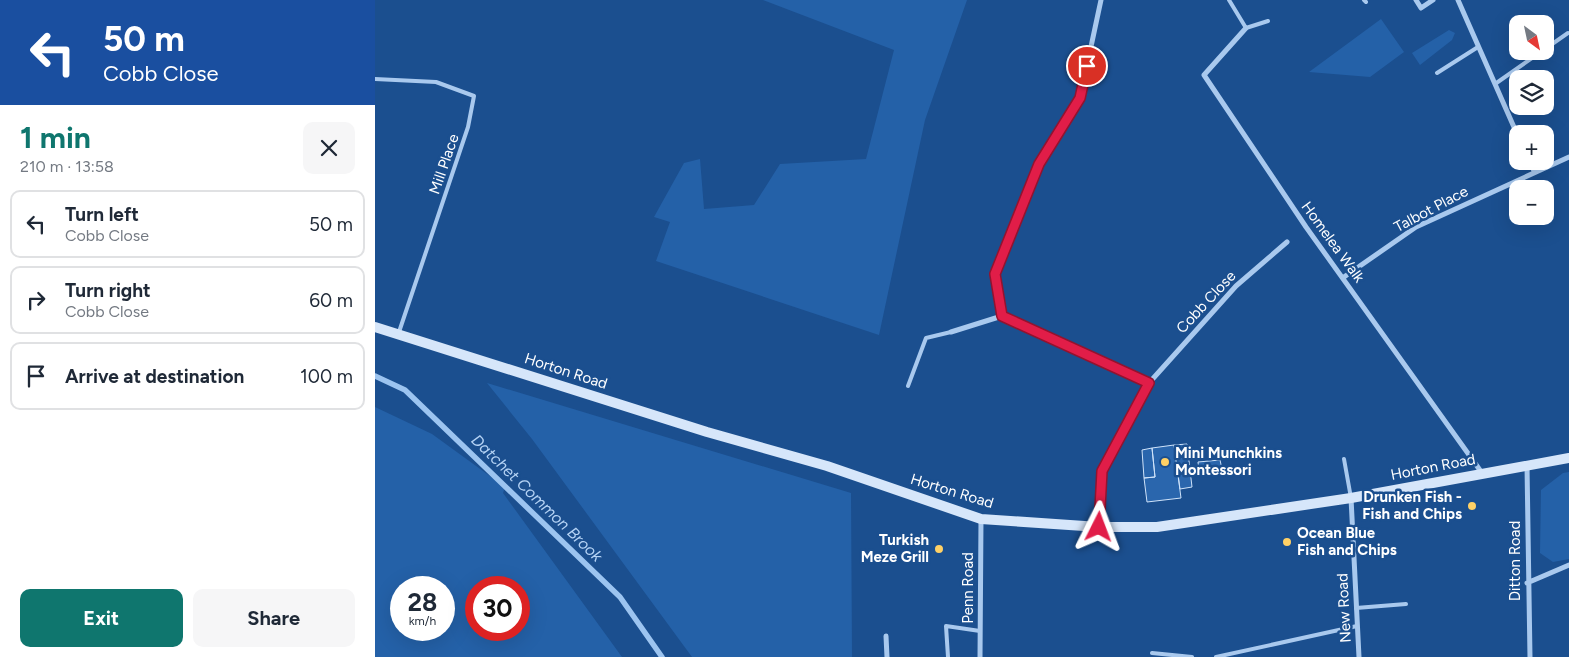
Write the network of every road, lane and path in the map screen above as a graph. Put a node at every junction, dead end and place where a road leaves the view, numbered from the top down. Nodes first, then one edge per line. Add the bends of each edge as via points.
1 (1101, 0) edge
2 (1229, 0) edge
3 (1416, 0) edge
4 (1433, 0) edge
5 (1458, 0) edge
6 (1268, 21) dead end
7 (1246, 28) junction
8 (1567, 33) dead end
9 (1554, 43) edge
10 (1478, 47) junction
11 (1530, 60) edge
12 (1437, 73) dead end
13 (375, 79) edge
14 (1495, 84) junction
15 (1513, 125) edge
16 (1569, 156) edge
17 (1534, 171) joint
18 (1287, 242) dead end
19 (1344, 277) junction
20 (1002, 316) junction
21 (375, 327) edge
22 (951, 332) joint
23 (399, 334) junction
24 (1149, 383) junction
25 (908, 386) dead end
26 (1344, 458) dead end
27 (1569, 458) edge
28 (1527, 465) junction
29 (1482, 473) junction
30 (1351, 498) junction
31 (981, 519) junction
32 (1099, 527) junction
33 (1569, 565) edge
34 (1527, 583) junction
35 (1406, 604) dead end
36 (1356, 608) junction
37 (1357, 626) junction
38 (980, 631) junction
39 (886, 636) dead end
40 (1152, 653) dead end
41 (887, 657) edge
42 (948, 657) edge
43 (980, 657) edge
44 (1192, 657) edge
45 (1216, 657) edge
46 (1359, 657) edge
47 (1530, 657) edge

1 - 20 street via 1080,98 1039,164 995,274
2 - 7 lane
3 - 4 street via 1421,8
5 - 10 street
6 - 7 lane
7 - 19 street, Homelea Walk via 1203,75 1306,227
8 - 9 lane
10 - 12 lane
10 - 14 street
11 - 14 lane
13 - 23 lane, Mill Place via 436,82 474,96 468,127
14 - 15 street
16 - 17 street, Talbot Place
17 - 19 street, Talbot Place via 1416,227
18 - 24 street, Cobb Close via 1236,286
19 - 29 street, Homelea Walk
20 - 22 street
20 - 24 street
21 - 23 main road, Horton Road
22 - 25 lane via 926,338
23 - 31 main road, Horton Road via 707,432 827,466
24 - 32 street, Cobb Close via 1102,471
26 - 30 lane
27 - 28 main road, Horton Road
28 - 29 main road, Horton Road
28 - 34 street, Ditton Road
29 - 30 main road, Horton Road
30 - 32 main road, Horton Road via 1157,527
30 - 36 street, New Road
31 - 32 main road, Horton Road
31 - 38 street, Penn Road
33 - 34 street
34 - 47 street, Ditton Road
35 - 36 lane
36 - 37 street, New Road
37 - 45 lane
37 - 46 street, New Road
38 - 42 lane via 946,626
38 - 43 street, Penn Road
39 - 41 street
40 - 44 lane

